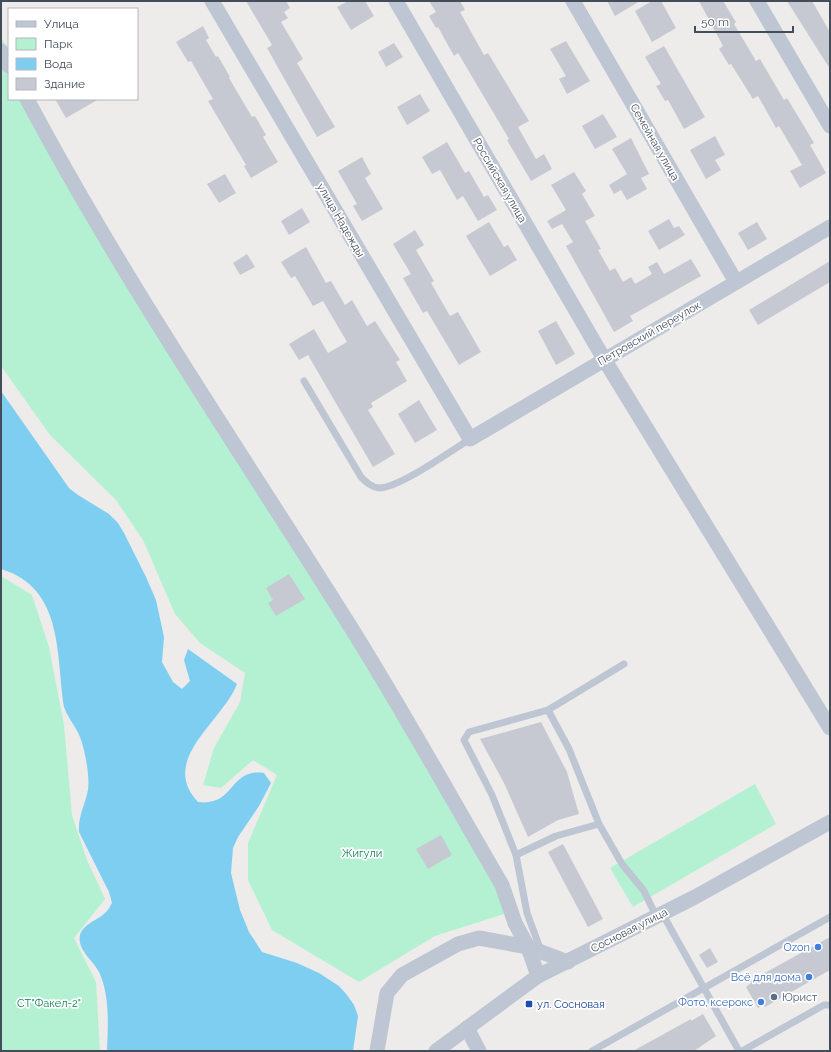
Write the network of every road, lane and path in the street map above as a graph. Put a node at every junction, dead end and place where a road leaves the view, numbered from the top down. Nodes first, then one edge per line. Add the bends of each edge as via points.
1 (212, 1) edge
2 (396, 1) edge
3 (573, 1) edge
4 (757, 1) edge
5 (1, 51) edge
6 (8, 64) edge
7 (28, 100) edge
8 (830, 126) edge
9 (830, 227) edge
10 (736, 282) junction
11 (604, 359) junction
12 (304, 381) dead end
13 (470, 440) junction
14 (624, 664) dead end
15 (548, 710) junction
16 (830, 728) edge
17 (830, 822) edge
18 (599, 824) junction
19 (516, 855) junction
20 (659, 915) junction
21 (830, 917) edge
22 (534, 949) junction
23 (568, 962) junction
24 (538, 976) junction
25 (704, 988) junction
26 (830, 1005) edge
27 (467, 1028) junction
28 (377, 1051) edge
29 (436, 1051) edge
30 (479, 1051) edge
31 (592, 1051) edge
32 (741, 1051) edge

1 - 13 street, улица Надежды
2 - 11 street, Российская улица
3 - 10 street, Семейная улица
4 - 8 street
5 - 6 street
7 - 22 street via 64,169 159,326 346,620 502,885 515,923
9 - 10 street, Петровский переулок
10 - 11 street, Петровский переулок
11 - 13 street, Петровский переулок
11 - 16 street, Российская улица
12 - 13 lane via 361,477 369,485 387,487 401,481
14 - 15 lane
15 - 18 lane via 570,749
15 - 19 lane via 469,732 464,740 492,795
17 - 20 street, Сосновая улица
18 - 19 lane via 556,836
18 - 20 lane via 622,864
19 - 22 lane
20 - 23 street, Сосновая улица
20 - 25 lane
21 - 25 lane
22 - 23 street
22 - 24 street
22 - 28 street via 479,938 458,944 402,975 387,993
23 - 24 street, Сосновая улица
24 - 27 street, Сосновая улица
25 - 31 lane
25 - 32 lane
26 - 32 lane via 824,1005
27 - 29 street, Сосновая улица
27 - 30 street

